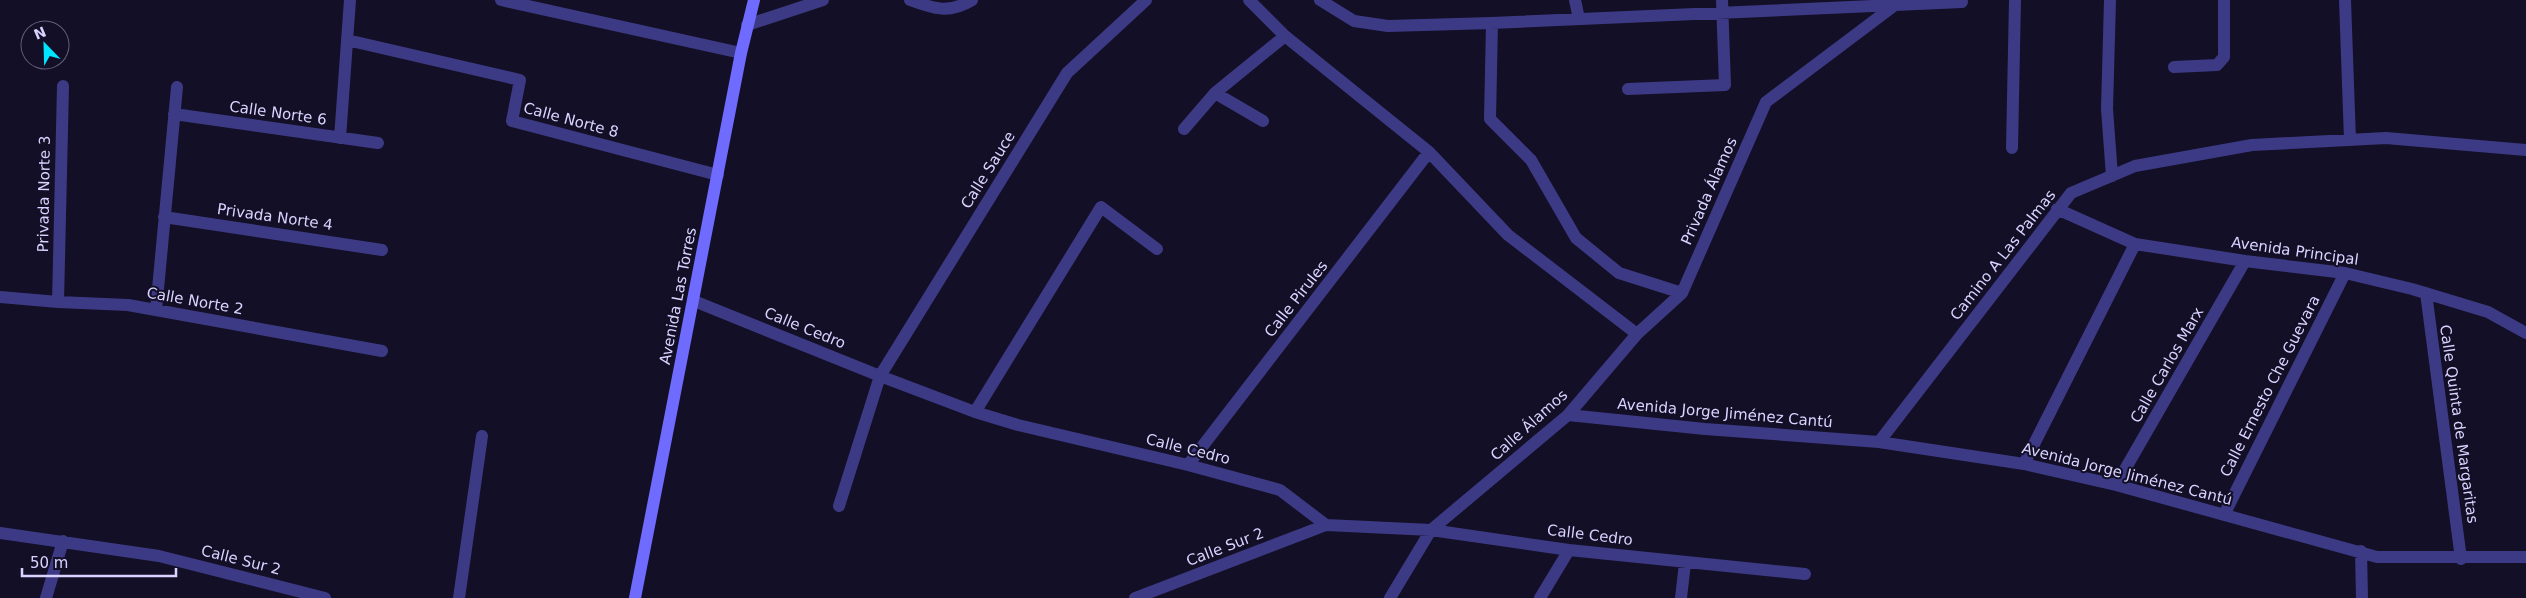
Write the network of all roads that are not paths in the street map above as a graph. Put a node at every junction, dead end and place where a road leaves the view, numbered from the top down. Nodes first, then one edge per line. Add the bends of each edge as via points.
1 (350, 0) edge
2 (501, 0) edge
3 (754, 0) edge
4 (823, 0) edge
5 (910, 0) edge
6 (972, 0) edge
7 (1146, 0) edge
8 (1249, 0) edge
9 (1320, 0) edge
10 (1575, 0) edge
11 (2015, 0) edge
12 (2110, 0) edge
13 (2224, 0) edge
14 (2345, 0) edge
15 (1962, 2) dead end
16 (1896, 5) junction
17 (1722, 6) edge
18 (1578, 20) junction
19 (1492, 23) junction
20 (747, 25) junction
21 (1285, 36) junction
22 (347, 40) junction
23 (741, 53) junction
24 (2174, 67) dead end
25 (63, 86) dead end
26 (177, 87) dead end
27 (1628, 89) dead end
28 (1215, 93) junction
29 (174, 114) junction
30 (1263, 121) dead end
31 (1184, 129) dead end
32 (340, 138) junction
33 (2350, 140) junction
34 (378, 143) dead end
35 (2012, 148) dead end
36 (2526, 150) edge
37 (1429, 152) junction
38 (718, 175) junction
39 (2112, 176) junction
40 (2057, 209) junction
41 (164, 217) junction
42 (2135, 244) junction
43 (382, 250) dead end
44 (1157, 250) dead end
45 (2245, 261) junction
46 (2345, 273) junction
47 (1682, 293) junction
48 (2426, 293) junction
49 (0, 297) edge
50 (694, 301) junction
51 (58, 302) junction
52 (156, 310) junction
53 (2526, 333) edge
54 (1637, 334) junction
55 (382, 351) dead end
56 (880, 376) junction
57 (975, 412) junction
58 (1568, 416) junction
59 (482, 436) dead end
60 (1879, 442) junction
61 (2024, 464) junction
62 (1188, 465) junction
63 (2116, 485) junction
64 (839, 506) dead end
65 (2224, 514) junction
66 (1326, 525) junction
67 (1431, 530) junction
68 (0, 533) edge
69 (63, 541) junction
70 (1569, 550) junction
71 (2361, 551) junction
72 (2526, 558) edge
73 (2461, 559) junction
74 (1685, 563) junction
75 (1805, 574) dead end
76 (1159, 594) edge
77 (46, 598) edge
78 (325, 598) edge
79 (459, 598) edge
80 (635, 598) edge
81 (1135, 598) edge
82 (1390, 598) edge
83 (1540, 598) edge
84 (1681, 598) edge
85 (2362, 598) edge

1 - 22 street
2 - 23 street
3 - 20 main road, Avenida Las Torres
4 - 20 street
5 - 6 street via 930,8 953,9
7 - 56 street, Calle Sauce via 1067,72
8 - 21 street
9 - 19 street via 1354,21 1388,26
10 - 18 street
11 - 35 street
12 - 39 street via 2107,110
13 - 24 street via 2222,62
14 - 33 street
15 - 16 street
16 - 17 street
16 - 47 street, Privada Álamos via 1766,102
17 - 18 street
17 - 27 street via 1725,85
18 - 19 street
19 - 47 street via 1490,119 1531,160 1576,238 1618,273
20 - 23 main road, Avenida Las Torres
21 - 28 street
21 - 37 street
22 - 32 street
22 - 38 street, Calle Norte 8 via 520,80 512,121
23 - 38 main road, Avenida Las Torres
25 - 51 street, Privada Norte 3
26 - 29 street
28 - 30 street
28 - 31 street
29 - 32 street, Calle Norte 6
29 - 41 street
32 - 34 street, Calle Norte 6
33 - 36 street, Camino A Las Palmas via 2386,138
33 - 39 street, Camino A Las Palmas via 2252,145 2135,166
37 - 54 street via 1508,235
37 - 62 street, Calle Pirules
38 - 50 main road, Avenida Las Torres
39 - 40 street, Camino A Las Palmas via 2071,193
40 - 42 street, Avenida Principal
40 - 60 street, Camino A Las Palmas
41 - 43 street, Privada Norte 4
41 - 52 street
42 - 45 street, Avenida Principal
42 - 61 street
44 - 57 street via 1101,207
45 - 46 street, Avenida Principal
45 - 63 street, Calle Carlos Marx
46 - 48 street, Avenida Principal
46 - 65 street, Calle Ernesto Che Guevara
47 - 54 street, Calle Álamos
48 - 53 street, Avenida Principal via 2488,312
48 - 73 street, Calle Quinta de Margaritas
49 - 51 street, Calle Norte 2
50 - 56 street, Calle Cedro
50 - 80 main road, Avenida Las Torres
51 - 52 street, Calle Norte 2 via 128,305
52 - 55 street, Calle Norte 2
54 - 58 street, Calle Álamos
56 - 57 street, Calle Cedro
56 - 64 street, Calle Sauce
57 - 62 street, Calle Cedro
58 - 60 street, Avenida Jorge Jiménez Cantú
58 - 67 street, Calle Álamos
59 - 79 street
60 - 61 street, Avenida Jorge Jiménez Cantú
61 - 63 street, Avenida Jorge Jiménez Cantú
62 - 66 street, Calle Cedro via 1280,490
63 - 65 street, Avenida Jorge Jiménez Cantú
65 - 71 street, Avenida Jorge Jiménez Cantú
66 - 67 street, Calle Cedro
66 - 76 street, Calle Sur 2
67 - 70 street, Calle Cedro
67 - 82 street, Calle Álamos
68 - 69 street, Calle Sur 2
69 - 77 street
69 - 78 street, Calle Sur 2 via 159,556
70 - 74 street, Calle Cedro
70 - 83 street
71 - 73 street, Avenida Jorge Jiménez Cantú via 2378,557
71 - 85 street
72 - 73 street, Avenida Jorge Jiménez Cantú
74 - 75 street, Calle Cedro
74 - 84 street
76 - 81 street, Calle Sur 2

